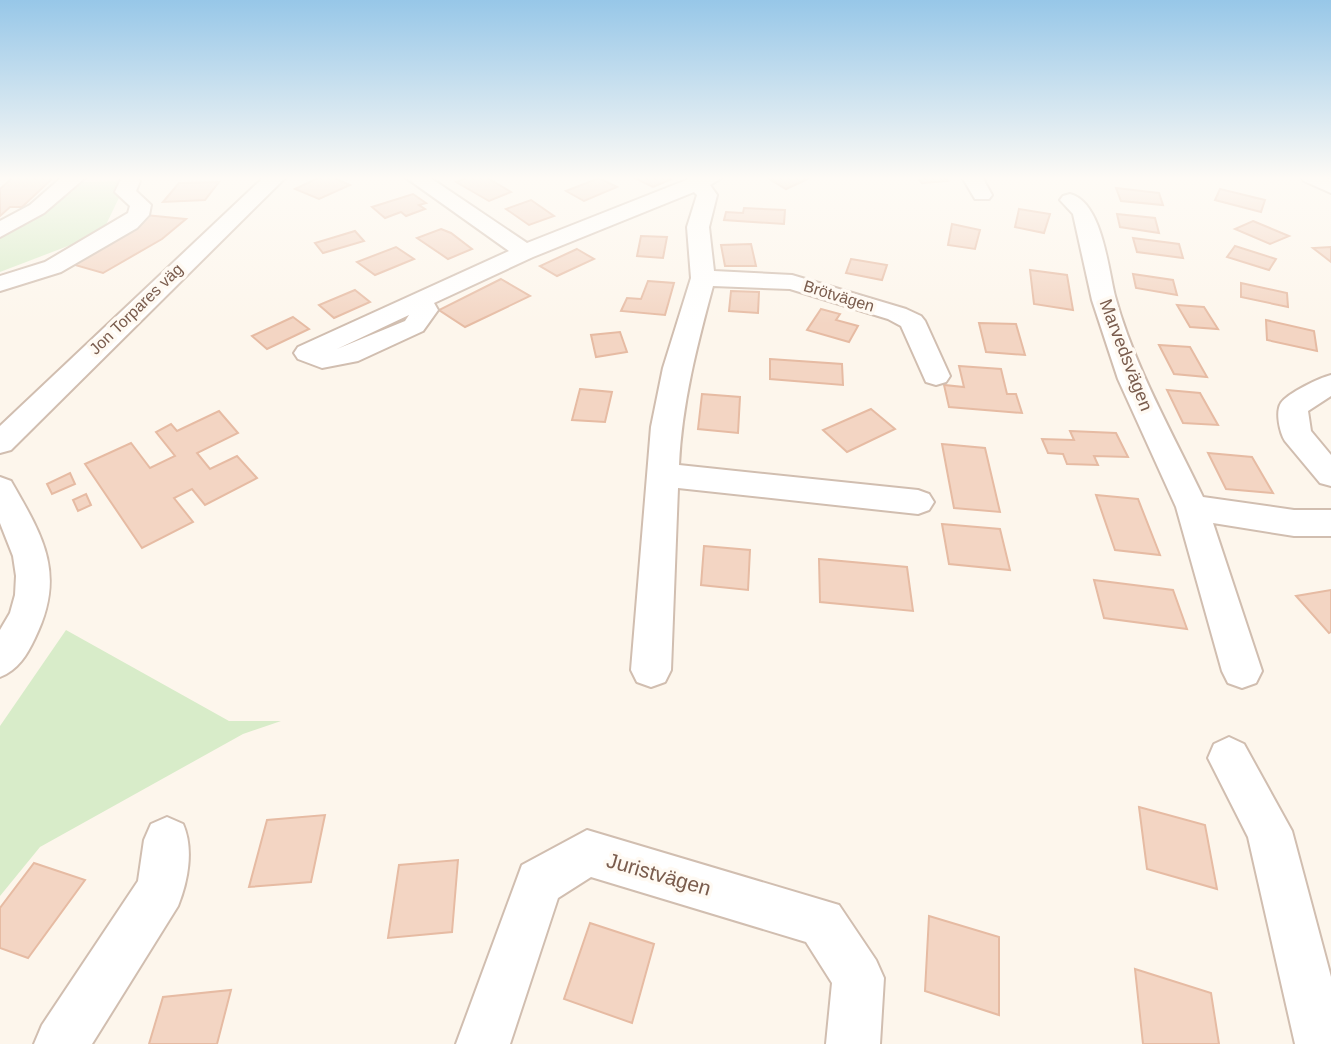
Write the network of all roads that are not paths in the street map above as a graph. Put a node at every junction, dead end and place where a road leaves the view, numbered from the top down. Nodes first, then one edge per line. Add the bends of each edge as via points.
1 (124, 226) edge
2 (224, 226) edge
3 (488, 226) edge
4 (592, 226) edge
5 (698, 226) edge
6 (1086, 226) edge
7 (525, 252) junction
8 (703, 278) junction
9 (0, 284) edge
10 (419, 300) dead end
11 (936, 376) dead end
12 (1331, 384) edge
13 (0, 443) edge
14 (665, 475) junction
15 (1331, 475) edge
16 (0, 489) edge
17 (918, 502) dead end
18 (1192, 508) junction
19 (1331, 523) edge
20 (0, 660) edge
21 (651, 670) dead end
22 (1242, 671) dead end
23 (1229, 758) dead end
24 (167, 840) dead end
25 (61, 1044) edge
26 (483, 1044) edge
27 (853, 1044) edge
28 (1322, 1044) edge

1 - 9 street via 53,267
2 - 13 street, Jon Torpares väg
3 - 7 street
4 - 7 street
5 - 8 street
6 - 18 street, Marvedsvägen via 1104,300 1132,379
7 - 10 street
8 - 11 street, Brötvägen via 792,282 897,314 912,321
8 - 14 street via 677,368 666,427
12 - 15 street via 1293,407 1296,434
14 - 17 street
14 - 21 street
16 - 20 street via 26,539 36,573 33,603
18 - 19 street via 1294,523
18 - 22 street, Marvedsvägen
23 - 28 street via 1269,831
24 - 25 street via 161,889
26 - 27 street, Juristvägen via 539,882 587,853 822,922 858,978

